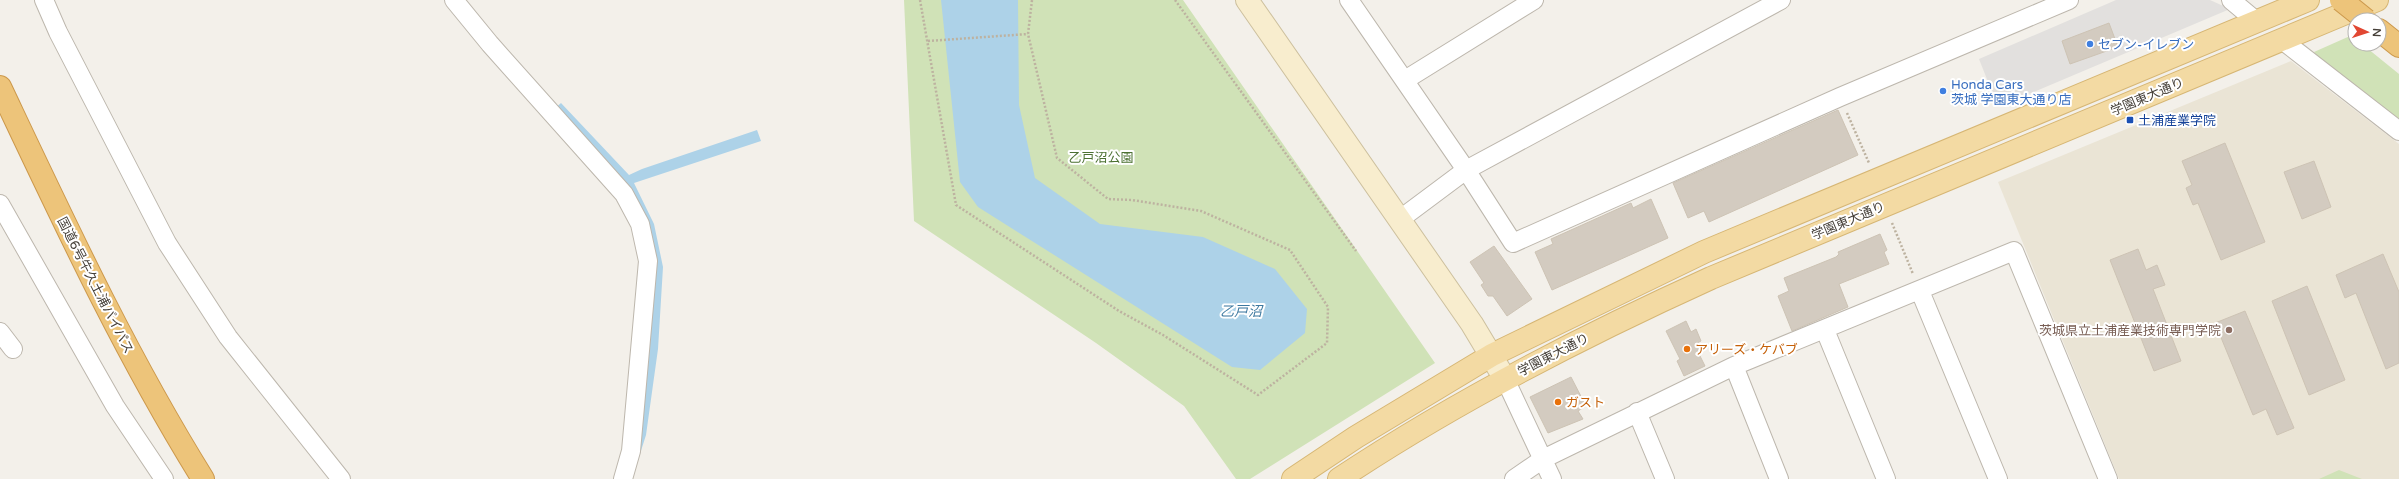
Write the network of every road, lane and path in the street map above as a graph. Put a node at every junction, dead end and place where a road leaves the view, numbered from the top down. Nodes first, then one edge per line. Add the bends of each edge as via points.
1 (44, 0) edge
2 (454, 0) edge
3 (920, 0) edge
4 (1032, 0) edge
5 (1175, 0) edge
6 (1247, 0) edge
7 (1349, 0) edge
8 (1534, 0) edge
9 (1781, 0) edge
10 (2231, 0) edge
11 (2308, 0) edge
12 (2342, 0) edge
13 (2377, 0) edge
14 (2062, 1) edge
15 (2357, 12) edge
16 (2256, 21) junction
17 (1028, 34) junction
18 (2387, 36) edge
19 (2282, 40) junction
20 (928, 41) junction
21 (2399, 46) edge
22 (1404, 80) junction
23 (0, 87) edge
24 (1840, 98) junction
25 (2399, 131) edge
26 (1871, 166) dead end
27 (1466, 170) junction
28 (0, 204) edge
29 (1399, 220) junction
30 (1891, 220) dead end
31 (1356, 251) dead end
32 (1920, 291) junction
33 (1825, 330) junction
34 (0, 332) edge
35 (13, 349) dead end
36 (1492, 355) junction
37 (1734, 366) junction
38 (1505, 379) junction
39 (1637, 412) junction
40 (1543, 459) junction
41 (164, 479) edge
42 (203, 479) edge
43 (341, 479) edge
44 (623, 479) edge
45 (1294, 479) edge
46 (1338, 479) edge
47 (1514, 479) edge
48 (1552, 479) edge
49 (1665, 479) edge
50 (1779, 479) edge
51 (1886, 479) edge
52 (1998, 479) edge
53 (2108, 479) edge

1 - 43 street via 167,243 228,337
2 - 44 street via 624,194 640,224 648,261 632,451
3 - 20 path
4 - 17 path
5 - 31 path
6 - 29 street
7 - 22 street
8 - 22 street
9 - 27 street
10 - 16 street
11 - 16 main road, 学園東大通り
12 - 15 highway, bridge
13 - 19 main road, 学園東大通り
14 - 24 street
16 - 36 main road, 学園東大通り via 1704,252
17 - 20 path
17 - 20 path via 1057,158 1108,199 1132,200 1201,211 1290,250 1328,307 1327,343 1258,395 1163,335 1119,311 956,205
18 - 21 highway
19 - 25 street
19 - 38 main road, 学園東大通り via 1711,278 1630,315
22 - 27 street
23 - 42 highway, 国道6号牛久土浦バイパス via 73,241 134,360
24 - 26 path
24 - 27 street via 1513,243
27 - 29 street
28 - 41 street via 115,406
29 - 36 street
30 - 32 path
32 - 33 street
32 - 52 street
32 - 53 street via 2014,251
33 - 37 street
33 - 51 street
34 - 35 street
36 - 38 street
36 - 45 main road, 学園東大通り via 1356,436
37 - 39 street
37 - 50 street
38 - 40 street
38 - 46 main road, 学園東大通り
39 - 40 street
39 - 49 street
40 - 47 street
40 - 48 street

